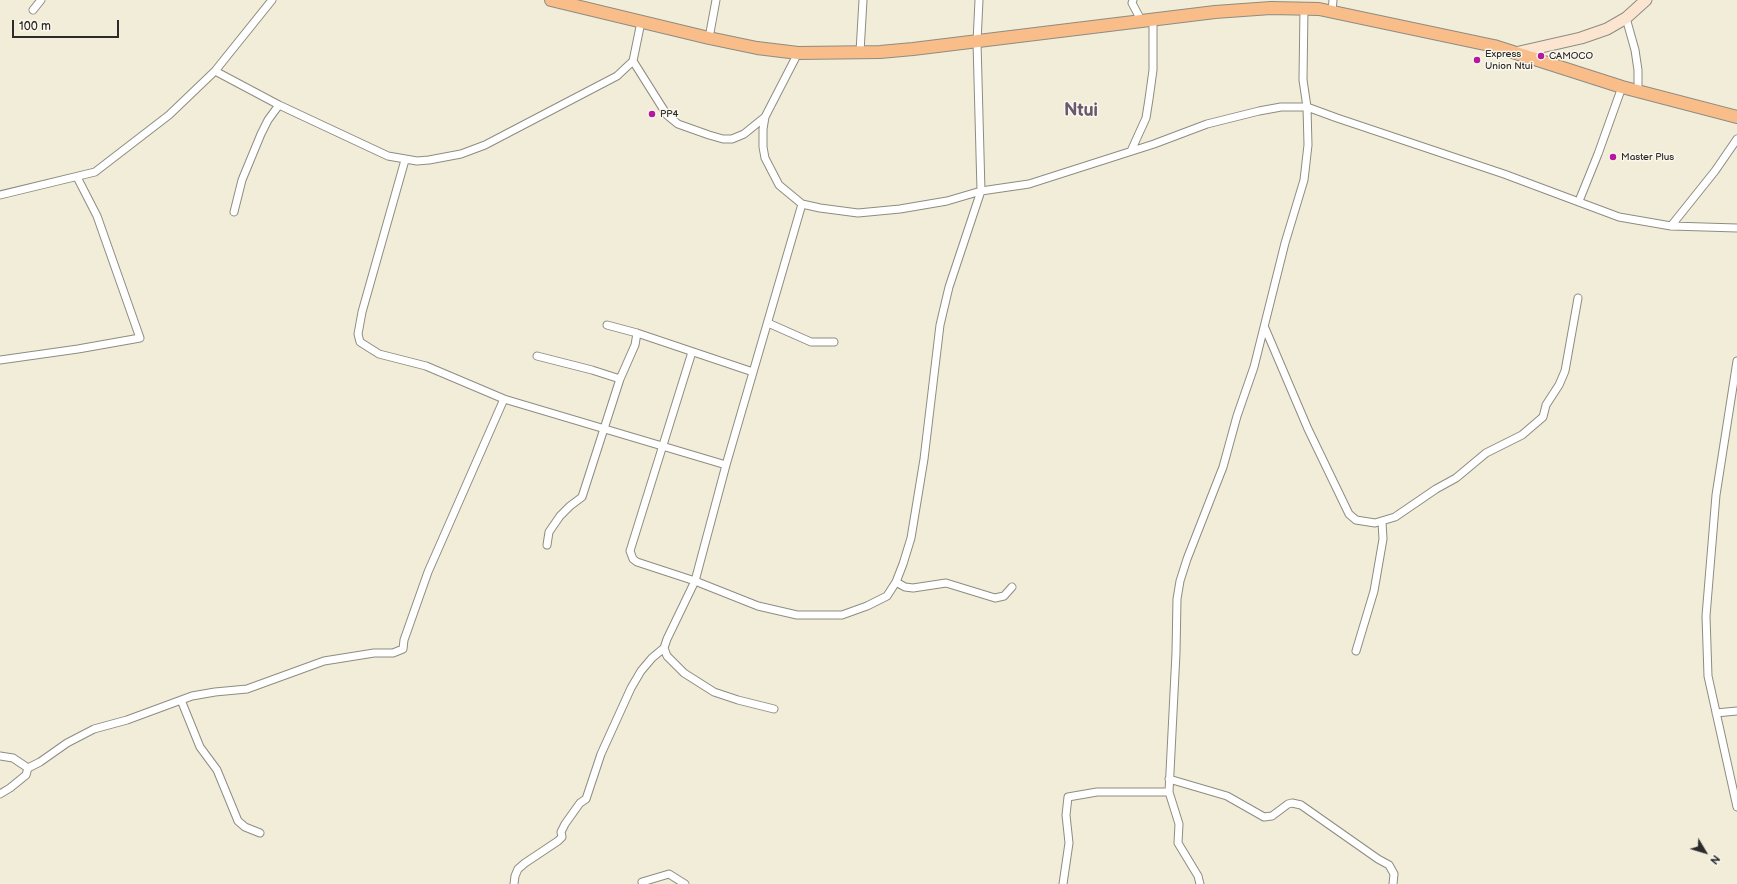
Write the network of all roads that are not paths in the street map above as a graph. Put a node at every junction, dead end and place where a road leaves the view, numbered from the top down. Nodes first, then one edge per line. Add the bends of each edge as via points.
1 (41, 0) edge
2 (272, 0) edge
3 (551, 0) edge
4 (716, 0) edge
5 (863, 0) edge
6 (979, 0) edge
7 (1133, 0) edge
8 (1646, 0) edge
9 (1332, 6) edge
10 (1304, 8) junction
11 (33, 10) dead end
12 (1626, 18) junction
13 (1147, 20) junction
14 (641, 22) junction
15 (709, 38) junction
16 (977, 42) junction
17 (860, 52) junction
18 (798, 53) junction
19 (1515, 53) junction
20 (633, 61) junction
21 (215, 71) junction
22 (1622, 87) junction
23 (1638, 90) junction
24 (279, 106) junction
25 (1306, 107) junction
26 (765, 117) junction
27 (1737, 117) edge
28 (1737, 139) edge
29 (1131, 151) junction
30 (405, 160) junction
31 (77, 177) junction
32 (981, 191) junction
33 (0, 195) edge
34 (1579, 201) junction
35 (802, 204) junction
36 (234, 212) dead end
37 (1671, 226) junction
38 (1737, 228) edge
39 (1578, 298) dead end
40 (768, 323) junction
41 (607, 325) dead end
42 (1265, 328) junction
43 (640, 334) junction
44 (834, 342) dead end
45 (692, 352) junction
46 (536, 356) dead end
47 (0, 360) edge
48 (1737, 361) edge
49 (753, 372) junction
50 (620, 379) junction
51 (504, 399) junction
52 (604, 429) junction
53 (663, 446) junction
54 (726, 465) junction
55 (1382, 522) junction
56 (547, 545) dead end
57 (695, 581) junction
58 (896, 582) junction
59 (1012, 587) dead end
60 (664, 648) junction
61 (1356, 651) dead end
62 (181, 700) junction
63 (774, 709) dead end
64 (1737, 711) edge
65 (1716, 713) junction
66 (0, 756) edge
67 (28, 768) junction
68 (1169, 779) junction
69 (1169, 792) junction
70 (0, 794) edge
71 (1737, 806) edge
72 (260, 833) dead end
73 (642, 882) dead end
74 (514, 884) edge
75 (685, 884) edge
76 (1063, 884) edge
77 (1200, 884) edge
78 (1393, 884) edge

1 - 11 street
2 - 21 street
3 - 14 highway
4 - 15 street
5 - 17 street
6 - 16 street
7 - 13 street via 1132,3
8 - 12 main road
9 - 10 highway
9 - 19 highway
10 - 13 highway via 1215,12
10 - 25 street via 1303,80
12 - 19 main road via 1607,29 1581,38
12 - 23 street via 1635,50
13 - 16 highway
13 - 29 street via 1152,70 1149,99 1146,118
14 - 15 highway
14 - 20 street
15 - 18 highway
16 - 17 highway
16 - 32 street
17 - 18 highway
18 - 26 street
19 - 22 highway
20 - 26 street via 667,115 678,124 709,136 732,139 744,134
20 - 30 street via 617,76 485,145 461,154 417,161
21 - 24 street
21 - 31 street via 169,115 126,149 95,172
22 - 23 highway
22 - 34 street
23 - 27 highway
24 - 30 street via 388,156
24 - 36 street via 268,120 258,140 242,180
25 - 29 street via 1281,107 1229,118
25 - 34 street
25 - 42 street via 1308,145 1304,180
26 - 35 street via 763,147 770,171 779,185
28 - 37 street
29 - 32 street via 1029,184
30 - 51 street via 362,312 359,339 379,354 432,368
31 - 33 street
31 - 47 street via 97,216 140,338
32 - 35 street via 933,204 866,212
32 - 58 street via 949,287 940,325 917,503 910,538
34 - 37 street via 1619,217
35 - 40 street
37 - 38 street
39 - 55 street via 1565,371 1546,405 1543,417 1522,435 1486,453 1448,483 1436,488 1395,517
40 - 44 street via 811,342
40 - 49 street
41 - 43 street
42 - 55 street via 1349,514 1356,520
42 - 68 street via 1223,467 1180,581 1175,617 1176,653
43 - 45 street
43 - 50 street
45 - 49 street
45 - 53 street
46 - 50 street
48 - 65 street via 1716,496 1706,616 1708,676
49 - 54 street
50 - 52 street
51 - 52 street
51 - 62 street via 428,572 403,649 392,653 324,661 246,689 215,692
52 - 53 street
52 - 56 street via 582,497 560,516 549,532
53 - 54 street
53 - 57 street via 630,556 637,562
54 - 57 street
55 - 61 street via 1383,539 1374,592
57 - 58 street via 758,606 797,615 819,616 842,614 867,606 887,596
57 - 60 street
58 - 59 street via 912,588 946,583 995,598 1004,596
60 - 63 street via 667,656 684,673 714,692
60 - 74 street via 648,662 631,688 601,754 586,799 580,803 565,824 561,832 562,837 518,869
62 - 67 street via 94,729
62 - 72 street via 200,747 217,770 238,821
64 - 65 street
65 - 71 street
66 - 67 street via 12,758
67 - 70 street via 26,775
68 - 69 street
68 - 78 street via 1227,796 1264,817 1272,816 1288,804 1301,805 1389,865 1394,874
69 - 76 street via 1098,792 1068,797 1066,815 1069,843
69 - 77 street via 1178,824 1178,843 1198,876
73 - 75 street via 669,874

